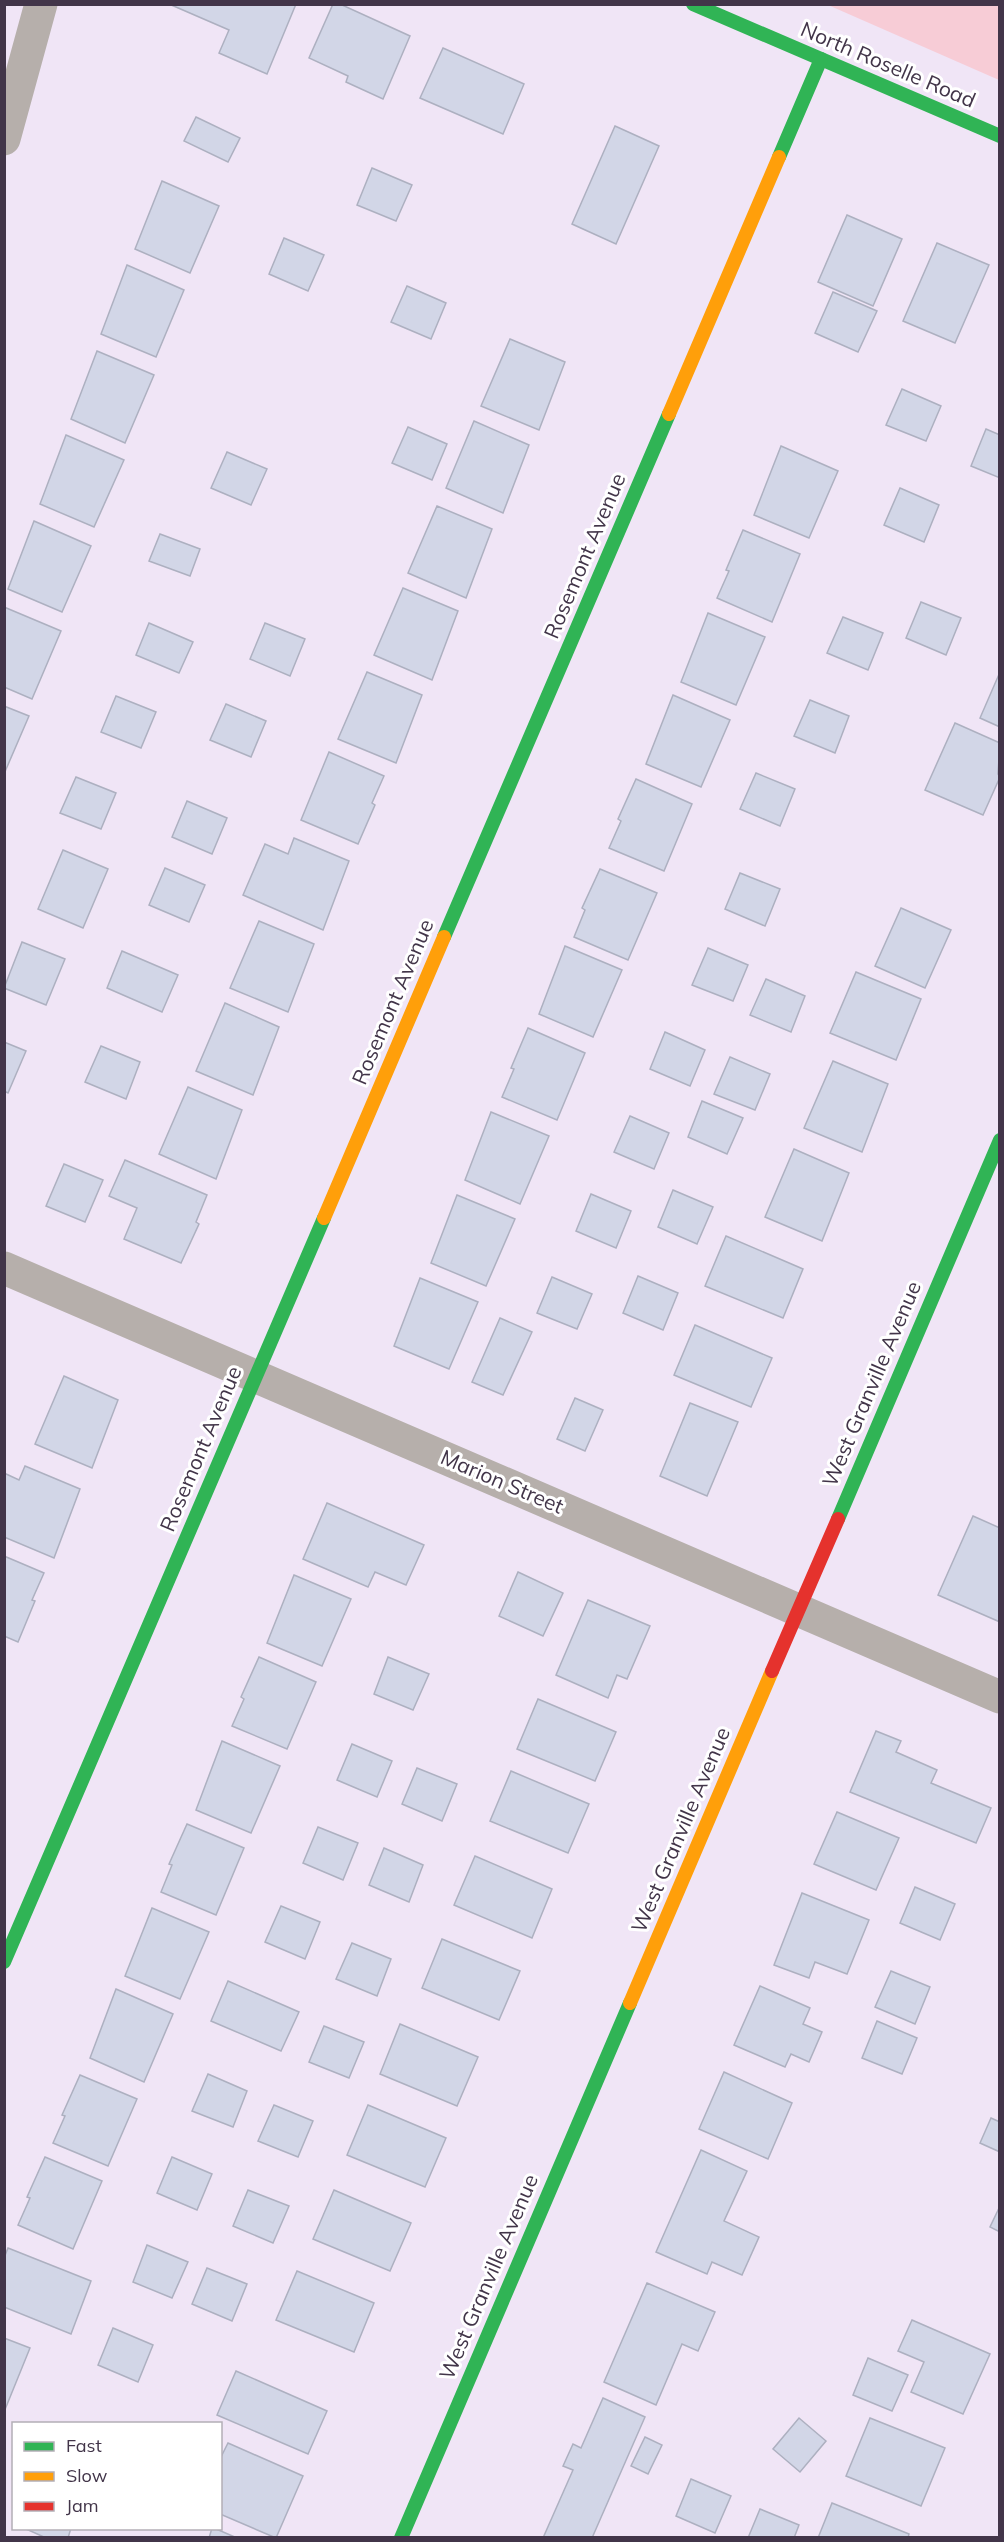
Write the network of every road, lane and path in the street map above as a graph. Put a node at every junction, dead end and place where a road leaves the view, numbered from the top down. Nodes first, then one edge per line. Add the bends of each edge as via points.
1 (41, 4) edge
2 (693, 4) edge
3 (821, 59) junction
4 (999, 136) edge
5 (4, 139) edge
6 (999, 1140) edge
7 (4, 1268) edge
8 (255, 1376) junction
9 (798, 1610) junction
10 (999, 1697) edge
11 (4, 1962) edge
12 (401, 2538) edge

1 - 5 street
2 - 3 street, North Roselle Road
3 - 4 street, North Roselle Road
3 - 8 street, Rosemont Avenue
6 - 9 street, West Granville Avenue
7 - 8 street, Marion Street
8 - 9 street, Marion Street
8 - 11 street, Rosemont Avenue
9 - 10 street, Marion Street
9 - 12 street, West Granville Avenue

